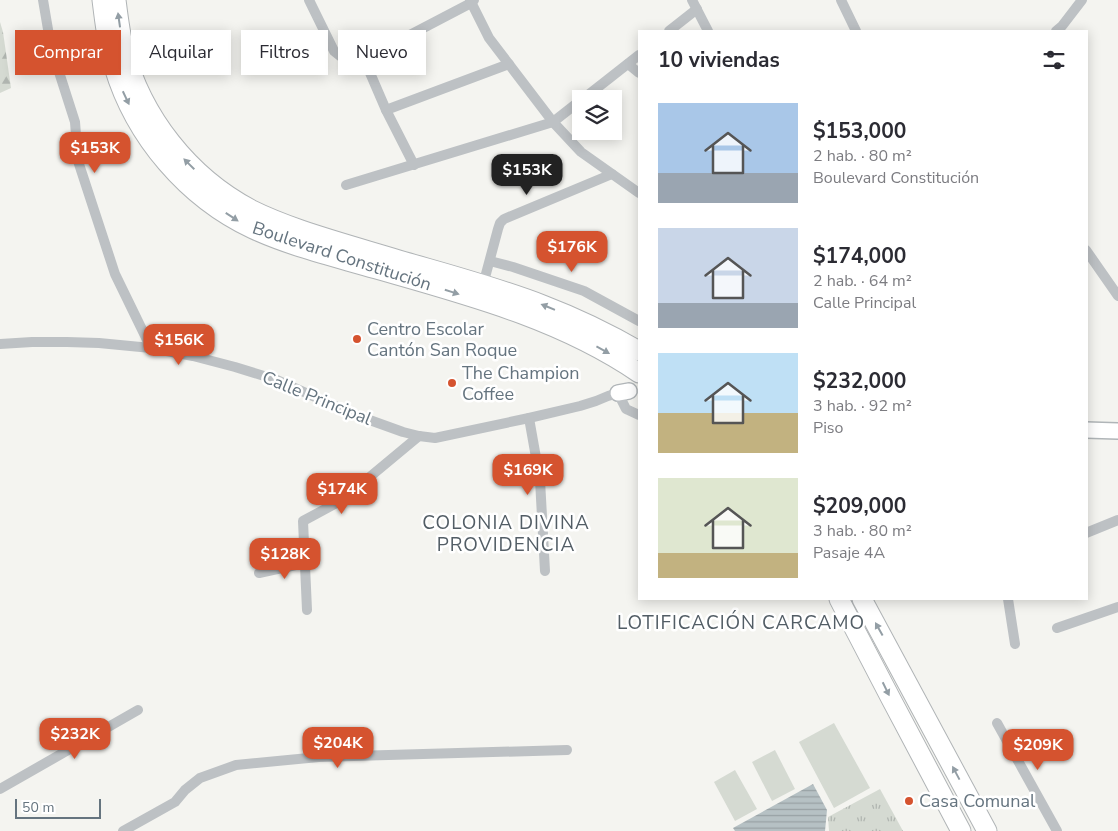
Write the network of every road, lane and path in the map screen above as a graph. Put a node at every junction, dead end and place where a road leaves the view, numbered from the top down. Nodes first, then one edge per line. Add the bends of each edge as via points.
1 (43, 0) edge
2 (102, 0) edge
3 (116, 0) edge
4 (309, 0) edge
5 (840, 0) edge
6 (1082, 0) edge
7 (472, 1) edge
8 (694, 5) edge
9 (418, 30) edge
10 (670, 30) edge
11 (707, 30) edge
12 (855, 30) edge
13 (1057, 30) edge
14 (338, 54) edge
15 (638, 56) edge
16 (509, 64) junction
17 (628, 64) junction
18 (638, 72) edge
19 (371, 75) edge
20 (594, 90) edge
21 (572, 107) edge
22 (386, 110) junction
23 (553, 122) junction
24 (414, 165) junction
25 (612, 174) junction
26 (346, 185) dead end
27 (638, 192) edge
28 (1088, 253) edge
29 (490, 261) junction
30 (483, 285) junction
31 (1118, 296) edge
32 (638, 320) edge
33 (0, 344) edge
34 (151, 348) junction
35 (638, 350) edge
36 (638, 372) edge
37 (638, 415) edge
38 (529, 418) junction
39 (1088, 430) edge
40 (1118, 431) edge
41 (419, 436) junction
42 (1118, 520) edge
43 (1088, 532) edge
44 (305, 562) junction
45 (545, 571) dead end
46 (259, 573) dead end
47 (841, 600) edge
48 (863, 600) edge
49 (1008, 600) edge
50 (1118, 607) edge
51 (307, 610) dead end
52 (1057, 628) dead end
53 (1015, 644) dead end
54 (138, 710) dead end
55 (997, 723) dead end
56 (567, 750) dead end
57 (0, 789) edge
58 (123, 831) edge
59 (961, 831) edge
60 (987, 831) edge
61 (1057, 831) edge

1 - 34 street via 51,47 75,122 78,161 115,274
2 -> 36 highway, Boulevard Constitución via 114,67 134,115 167,163 184,182 216,207 247,226 294,245 536,318 590,343
30 -> 3 highway, Boulevard Constitución via 273,220 233,200 214,186 174,147 141,94 124,48
4 - 14 street
5 - 12 street
6 - 13 street
7 - 9 street
7 - 16 street via 489,38
8 - 10 street
8 - 11 street
15 - 17 street
16 - 22 street
16 - 23 street
17 - 18 street
17 - 20 street
19 - 22 street
21 - 23 street
22 - 24 street
23 - 24 street
23 - 25 street via 581,152
24 - 26 street
25 - 27 street
25 - 29 street via 504,220 500,223
28 - 31 street
29 - 30 street
29 - 32 street via 584,291
35 -> 30 highway, Boulevard Constitución via 573,317
33 - 34 street, Calle Principal via 67,342
34 - 41 street, Calle Principal via 277,380 353,414
37 - 38 street, Calle Principal via 626,409 623,392
38 - 41 street, Calle Principal via 435,438
38 - 45 street via 540,480
39 - 40 street
41 - 44 street via 342,500 303,522
42 - 43 street
44 - 46 street
44 - 51 street
47 -> 59 highway
60 -> 48 highway
49 - 53 street
50 - 52 street
54 - 57 street
55 - 61 street
56 - 58 street via 319,757 236,765 200,778 176,802

